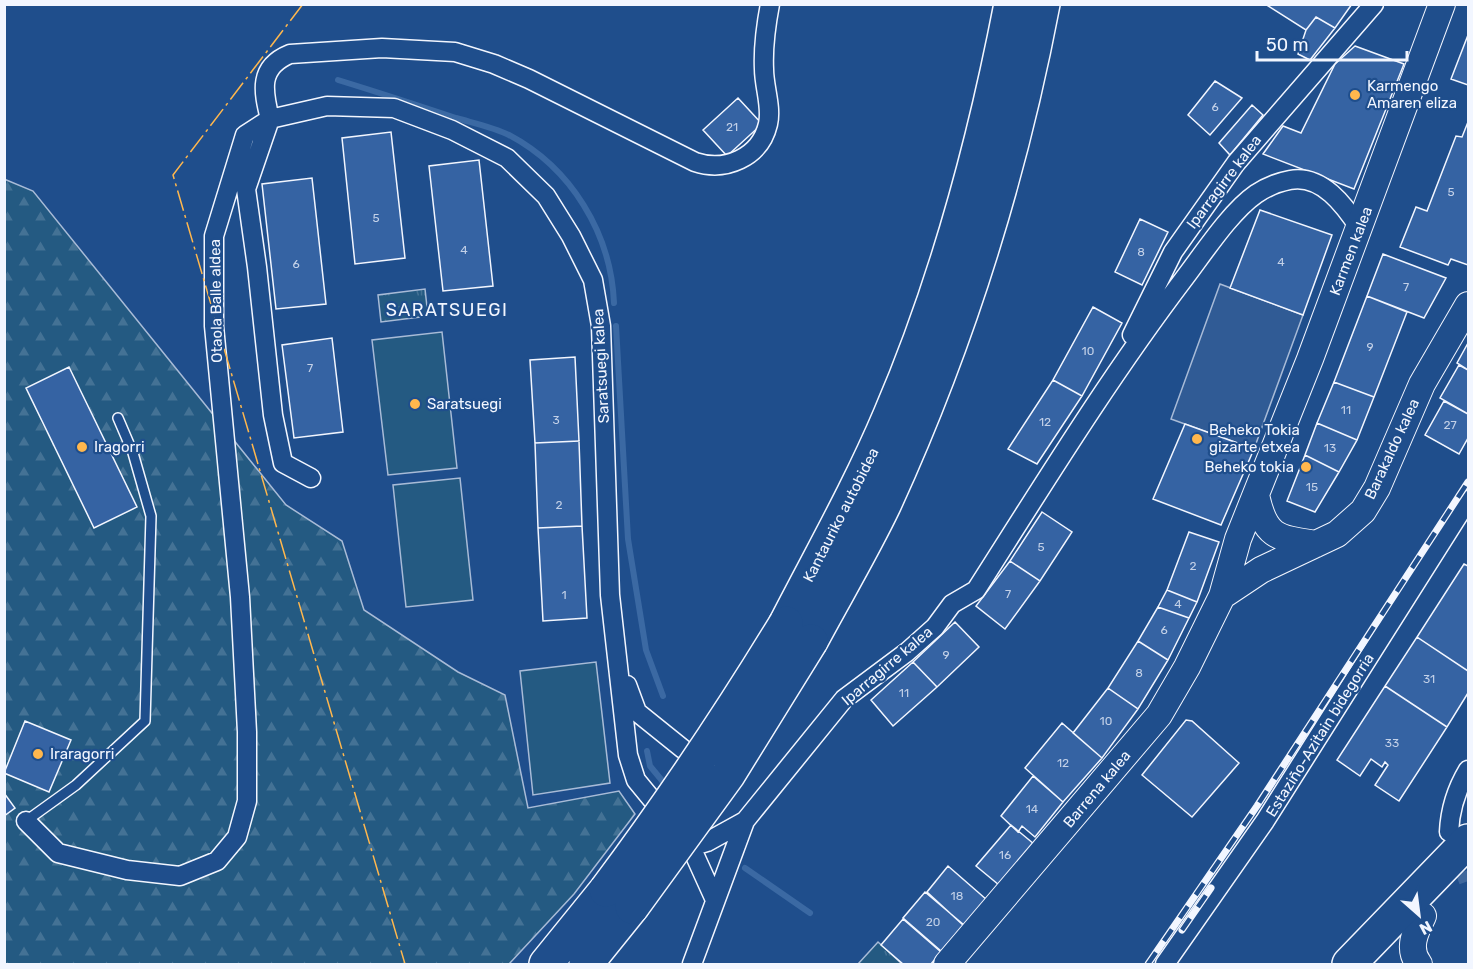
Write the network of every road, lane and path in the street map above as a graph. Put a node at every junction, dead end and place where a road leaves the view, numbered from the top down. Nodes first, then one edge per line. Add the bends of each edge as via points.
1 (770, 4) edge
2 (1011, 4) edge
3 (1043, 4) edge
4 (1374, 4) edge
5 (1442, 4) edge
6 (270, 119) junction
7 (1360, 229) junction
8 (1468, 305) edge
9 (1109, 383) junction
10 (118, 418) dead end
11 (311, 478) dead end
12 (1256, 495) junction
13 (1468, 500) edge
14 (1316, 544) junction
15 (1222, 596) junction
16 (799, 632) junction
17 (618, 658) junction
18 (683, 749) dead end
19 (1468, 770) edge
20 (26, 821) joint
21 (746, 821) junction
22 (1459, 837) edge
23 (691, 847) junction
24 (1468, 867) edge
25 (619, 898) junction
26 (715, 900) junction
27 (1423, 916) junction
28 (546, 964) edge
29 (586, 964) edge
30 (692, 964) edge
31 (947, 964) edge
32 (1165, 964) edge
33 (1349, 964) edge
34 (1375, 964) edge
35 (1419, 964) edge

1 - 6 street via 764,69 768,122 752,151 738,162 694,162 494,64 455,52 417,48 290,54 276,60 265,78 264,95
2 - 16 highway, Kantauriko autobidea via 965,199 933,300 890,415
3 - 16 highway, Kantauriko autobidea via 1010,155 949,349 883,506
4 - 9 street, Iparragirre kalea via 1236,163 1173,252
5 - 7 street, Karmen kalea
6 - 11 street via 246,189 275,425 284,463
6 - 17 street, Saratsuegi kalea via 327,106 394,108 452,130 507,158 546,196 594,280 601,326 609,560
6 - 20 street, Otaola Balle aldea via 245,135 214,236 214,327 240,597 248,732 247,801 237,837 217,861 180,876 127,870 58,853
7 - 9 street, Iparragirre kalea via 1342,202 1304,180 1291,179 1256,194 1221,230
7 - 12 street, Karmen kalea
8 - 14 street, Barakaldo kalea via 1422,384 1377,488 1363,511 1337,534
9 - 21 street, Iparragirre kalea via 976,590 952,604 914,646 844,699
10 - 20 lane via 133,453 151,516 145,721 76,785
12 - 14 street via 1261,519 1270,530 1283,539
12 - 15 street, Karmen kalea via 1238,539
13 - 32 street, Estaziño-Azitain bidegorria via 1265,821
14 - 15 street, Barakaldo kalea via 1261,570
15 - 31 street, Barrena kalea via 1159,715
16 - 25 highway, Kantauriko autobidea, bridge via 728,775
17 - 18 street, Saratsuegi kalea via 637,712
17 - 23 street, Saratsuegi kalea via 628,755 636,780
19 - 22 street via 1449,815
21 - 23 street
21 - 26 street, Iparragirre kalea
22 - 33 highway
23 - 26 street, Saratsuegi kalea
24 - 27 highway
25 - 28 highway, Kantauriko autobidea
25 - 29 highway, Kantauriko autobidea
26 - 30 street, Iparragirre kalea
27 - 34 highway
27 - 35 street via 1413,937 1414,958

